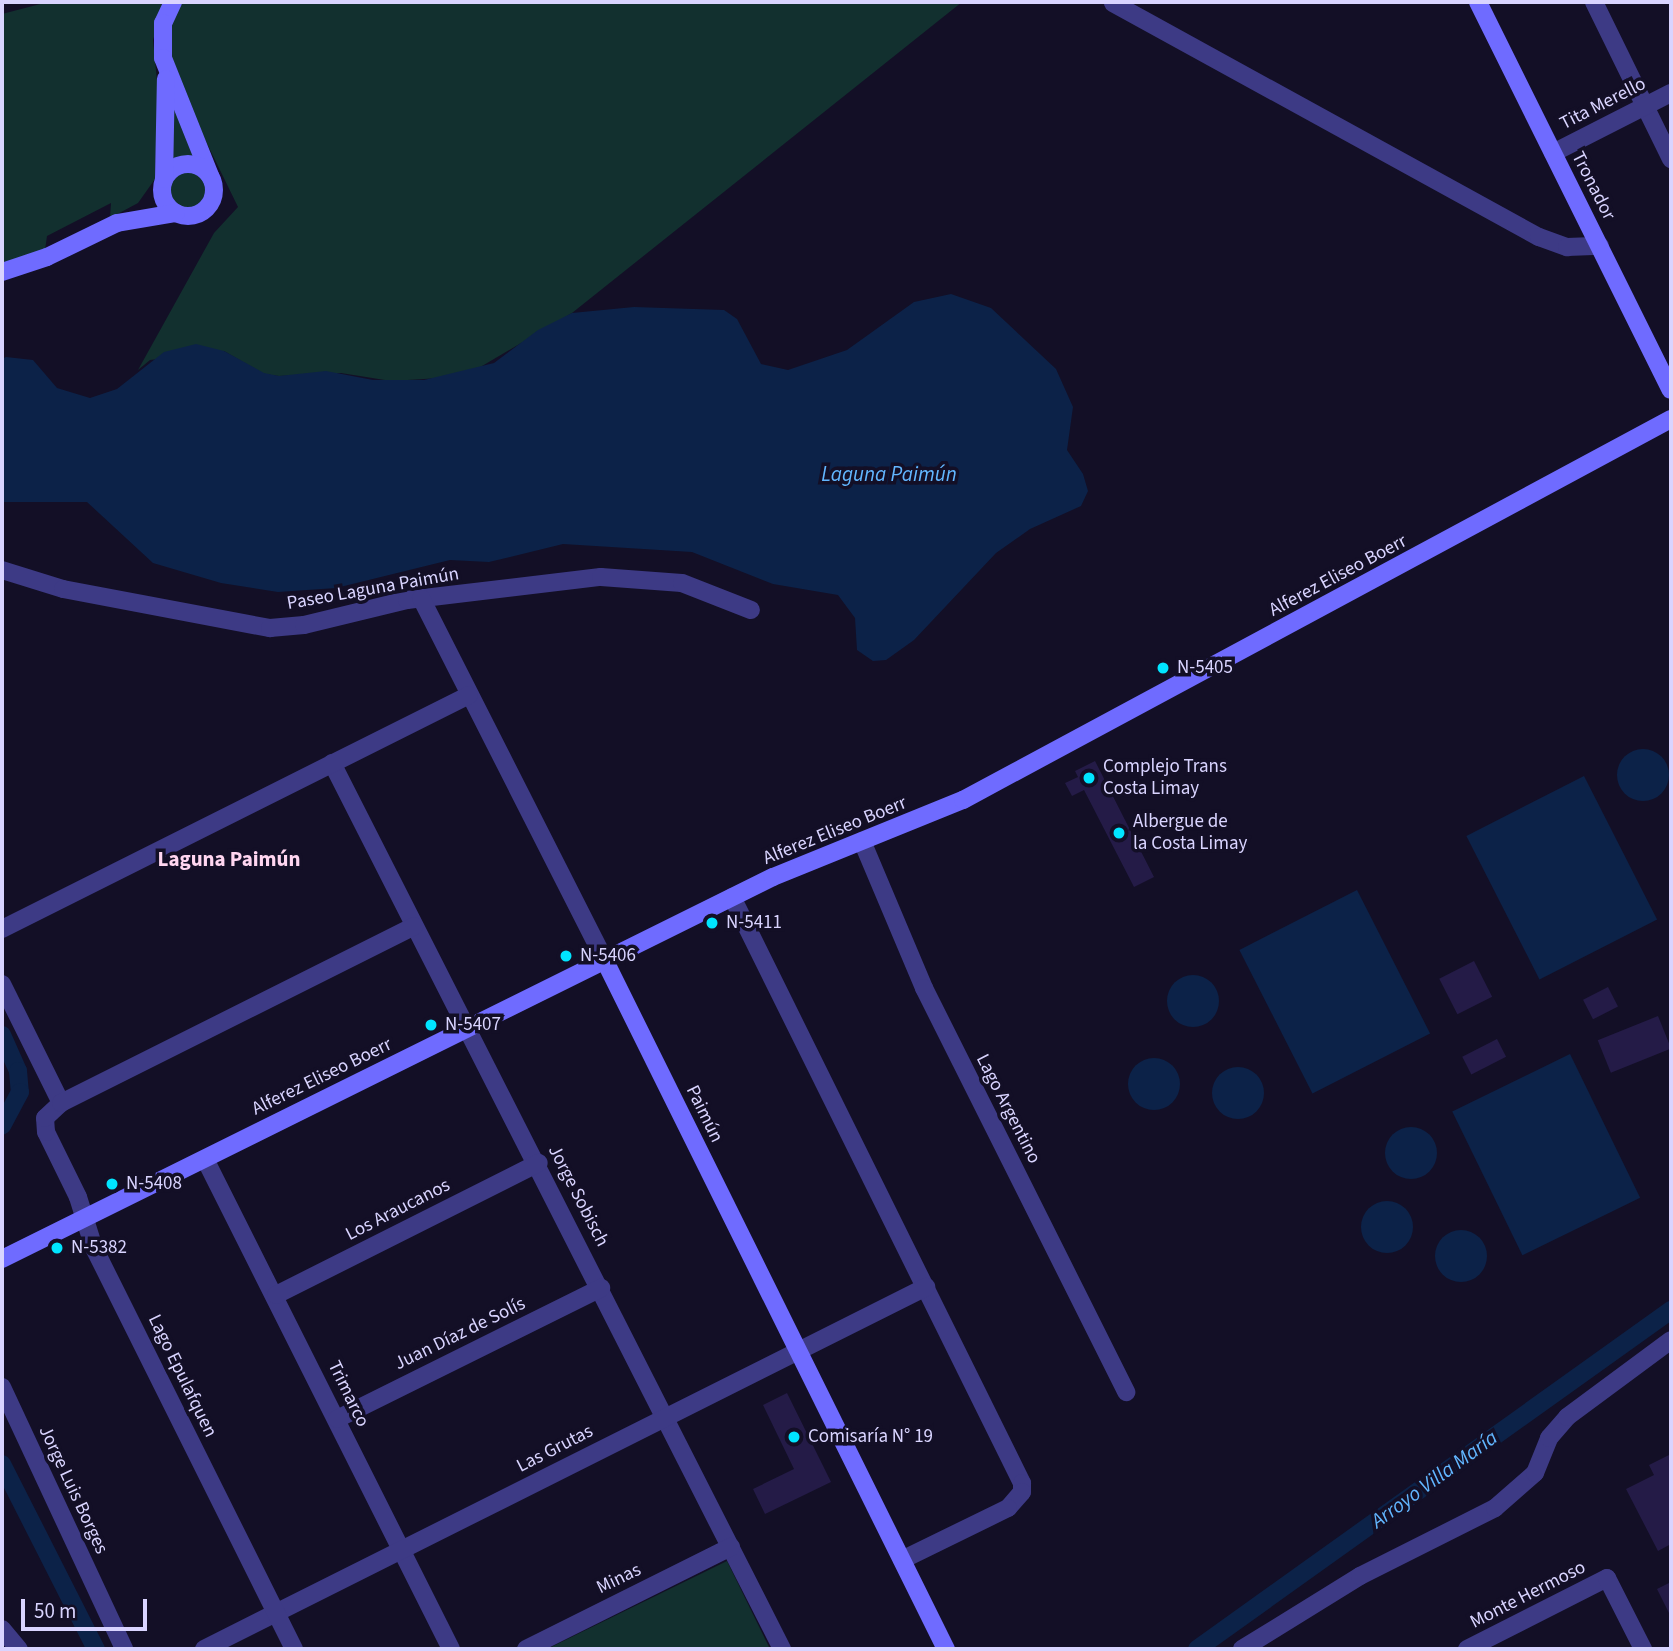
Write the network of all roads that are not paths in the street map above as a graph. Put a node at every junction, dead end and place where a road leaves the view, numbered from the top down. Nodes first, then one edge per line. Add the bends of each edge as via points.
1 (173, 2) edge
2 (1478, 2) edge
3 (1594, 2) edge
4 (1113, 3) edge
5 (166, 72) junction
6 (1671, 93) edge
7 (1645, 106) junction
8 (1553, 153) junction
9 (1671, 159) edge
10 (211, 178) junction
11 (163, 186) junction
12 (176, 214) junction
13 (127, 220) junction
14 (1600, 246) junction
15 (2, 272) edge
16 (1671, 390) edge
17 (1671, 419) edge
18 (2, 570) edge
19 (421, 598) junction
20 (751, 610) dead end
21 (469, 695) junction
22 (332, 763) junction
23 (862, 841) junction
24 (732, 897) junction
25 (414, 926) junction
26 (2, 929) edge
27 (605, 961) junction
28 (2, 984) edge
29 (466, 1030) junction
30 (61, 1103) junction
31 (205, 1159) junction
32 (539, 1163) junction
33 (84, 1218) junction
34 (2, 1259) edge
35 (601, 1287) junction
36 (926, 1287) junction
37 (276, 1295) junction
38 (1671, 1340) edge
39 (798, 1351) junction
40 (2, 1387) edge
41 (1126, 1392) dead end
42 (666, 1417) junction
43 (337, 1419) junction
44 (731, 1547) junction
45 (402, 1550) junction
46 (902, 1560) junction
47 (276, 1613) junction
48 (2, 1629) edge
49 (19, 1649) edge
50 (124, 1649) edge
51 (204, 1649) edge
52 (293, 1649) edge
53 (451, 1649) edge
54 (526, 1649) edge
55 (782, 1649) edge
56 (946, 1649) edge
57 (1242, 1649) edge
58 (1467, 1649) edge
59 (1643, 1649) edge

1 - 5 street via 161,34
2 - 8 street, Tronador
3 - 7 street
4 - 14 street via 1538,237 1567,247
5 - 10 street
5 - 11 street
6 - 7 street, Tita Merello
7 - 8 street, Tita Merello
7 - 9 street
8 - 14 street, Tronador
10 - 11 street via 191,164 175,167
10 - 12 street via 214,194 207,208 192,216
11 - 12 street
11 - 13 street
12 - 13 street
13 - 15 street
14 - 16 street, Tronador
17 - 23 street, Alferez Eliseo Boerr via 1052,754 944,809
18 - 19 street, Paseo Laguna Paimún via 63,589 270,628 304,625
19 - 20 street, Paseo Laguna Paimún via 637,576 696,587
19 - 21 street, Paimún
21 - 22 street
21 - 27 street, Paimún
22 - 25 street, Jorge Sobisch
22 - 26 street
23 - 24 street, Alferez Eliseo Boerr
23 - 41 street, Lago Argentino via 924,988
24 - 27 street, Alferez Eliseo Boerr
24 - 36 street
25 - 29 street, Jorge Sobisch
25 - 30 street
27 - 29 street, Alferez Eliseo Boerr
27 - 39 street, Paimún
28 - 30 street
29 - 31 street, Alferez Eliseo Boerr
29 - 32 street, Jorge Sobisch
30 - 33 street, Lago Epulafquen via 46,1118 46,1132
31 - 33 street, Alferez Eliseo Boerr
31 - 37 street, Trimarco
32 - 35 street, Jorge Sobisch
32 - 37 street, Los Araucanos
33 - 34 street, Alferez Eliseo Boerr
33 - 47 street, Lago Epulafquen
35 - 42 street, Jorge Sobisch
35 - 43 street, Juan Díaz de Solís
36 - 39 street, Las Grutas
36 - 46 street via 1018,1474 1022,1492 1008,1508
37 - 43 street, Trimarco
38 - 57 street via 1567,1418 1549,1438 1535,1473 1495,1508 1360,1576
39 - 42 street, Las Grutas
39 - 46 street, Paimún
40 - 50 street, Jorge Luis Borges
42 - 44 street, Jorge Sobisch
42 - 45 street, Las Grutas
43 - 45 street, Trimarco
44 - 54 street, Minas
44 - 55 street, Jorge Sobisch
45 - 47 street, Las Grutas
45 - 53 street, Trimarco
46 - 56 street, Paimún
47 - 51 street, Las Grutas
47 - 52 street, Lago Epulafquen
48 - 49 street
58 - 59 street, Monte Hermoso via 1607,1578

